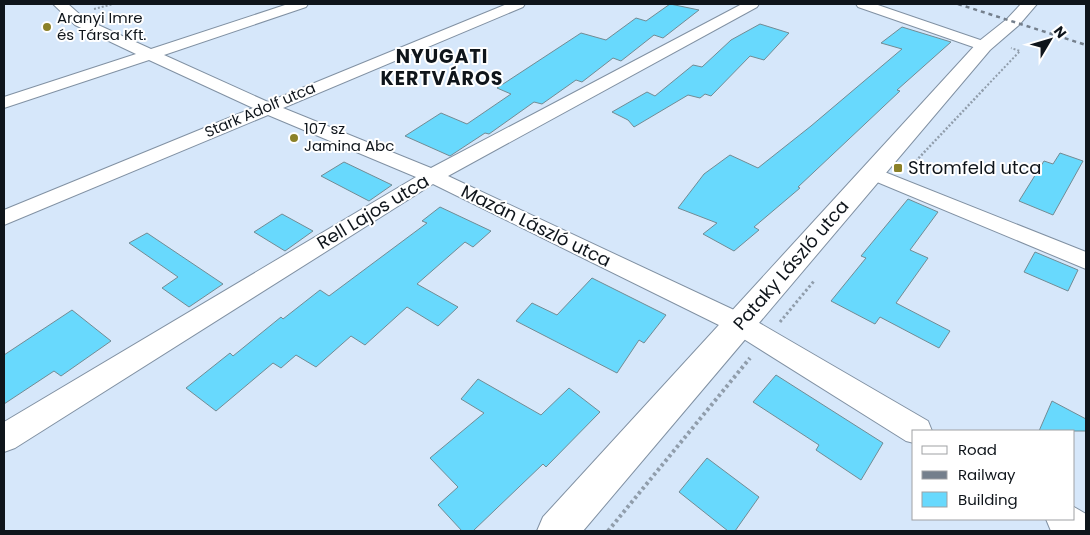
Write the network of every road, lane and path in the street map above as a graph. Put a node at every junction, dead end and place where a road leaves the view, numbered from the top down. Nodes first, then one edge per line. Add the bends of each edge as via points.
1 (60, 4) edge
2 (301, 4) edge
3 (518, 4) edge
4 (752, 4) edge
5 (863, 4) edge
6 (1030, 4) edge
7 (984, 46) junction
8 (149, 54) junction
9 (4, 103) edge
10 (265, 107) junction
11 (872, 173) junction
12 (432, 176) junction
13 (4, 218) edge
14 (1086, 261) edge
15 (740, 324) junction
16 (915, 430) edge
17 (4, 438) edge
18 (1065, 520) edge
19 (557, 531) edge
20 (1084, 531) edge

1 - 8 street, Mazán László utca via 80,22
2 - 8 street
3 - 10 street, Stark Adolf utca
4 - 12 street, Rell Lajos utca
5 - 7 street
6 - 7 street, Pataky László utca
7 - 11 street, Pataky László utca
8 - 9 street
8 - 10 street, Mazán László utca
10 - 12 street, Mazán László utca
10 - 13 street, Stark Adolf utca
11 - 14 street
11 - 15 street, Pataky László utca
12 - 15 street, Mazán László utca
12 - 17 street, Rell Lajos utca
15 - 16 street, Mazán László utca
15 - 19 street, Pataky László utca
18 - 20 street

